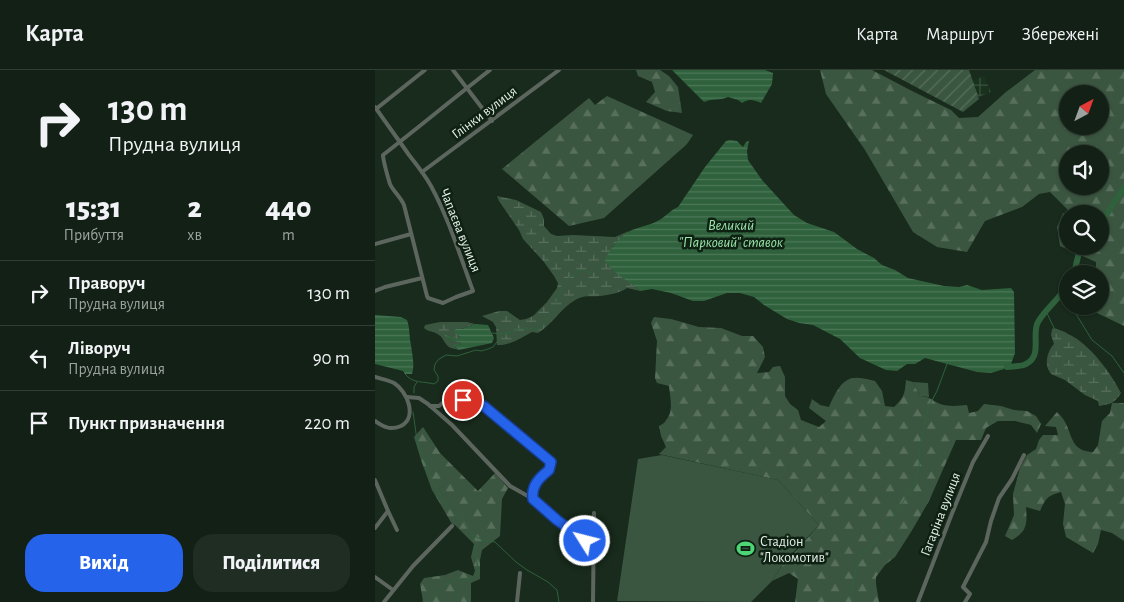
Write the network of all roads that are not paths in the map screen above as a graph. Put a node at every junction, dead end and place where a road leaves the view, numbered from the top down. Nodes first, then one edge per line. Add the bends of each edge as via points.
1 (425, 70) edge
2 (453, 70) edge
3 (490, 70) edge
4 (559, 70) edge
5 (467, 88) junction
6 (375, 108) edge
7 (492, 121) junction
8 (400, 142) junction
9 (422, 172) junction
10 (411, 234) junction
11 (375, 244) edge
12 (422, 278) junction
13 (375, 291) edge
14 (375, 377) edge
15 (407, 397) junction
16 (430, 406) junction
17 (439, 406) junction
18 (438, 413) junction
19 (375, 421) edge
20 (988, 436) dead end
21 (1024, 455) dead end
22 (375, 480) edge
23 (533, 499) junction
24 (388, 512) junction
25 (594, 513) dead end
26 (452, 526) dead end
27 (594, 526) junction
28 (375, 528) edge
29 (397, 530) dead end
30 (580, 537) junction
31 (594, 547) junction
32 (520, 573) dead end
33 (375, 577) edge
34 (393, 590) junction
35 (384, 602) edge
36 (517, 602) edge
37 (593, 602) edge
38 (919, 602) edge
39 (965, 602) edge

1 - 6 street
2 - 5 street
3 - 5 street
4 - 7 street, Глінки вулиця
5 - 7 street
5 - 8 street
6 - 8 street, Чапаєва вулиця
7 - 9 street, Глінки вулиця
8 - 9 street, Чапаєва вулиця
8 - 10 street via 383,155 383,160 390,184 404,204
9 - 12 street, Чапаєва вулиця via 438,201 473,291 443,303 428,298
10 - 11 street
10 - 12 street
12 - 13 street
14 - 15 street via 395,384
15 - 16 street via 419,398
15 - 19 street via 409,420 403,425 386,427
16 - 17 street
16 - 18 street
17 - 18 street
17 - 23 street via 451,396 475,401 551,462 549,470 534,485
18 - 23 street via 510,486
20 - 38 street, Гагаріна вулиця via 973,462
21 - 39 street via 999,498 986,542 963,587 970,594
22 - 24 street
23 - 30 street
24 - 28 street
24 - 29 street
25 - 27 street
26 - 34 street
27 - 30 street via 588,534
27 - 31 street
30 - 31 street
31 - 37 street
32 - 36 street
33 - 34 street
34 - 35 street

